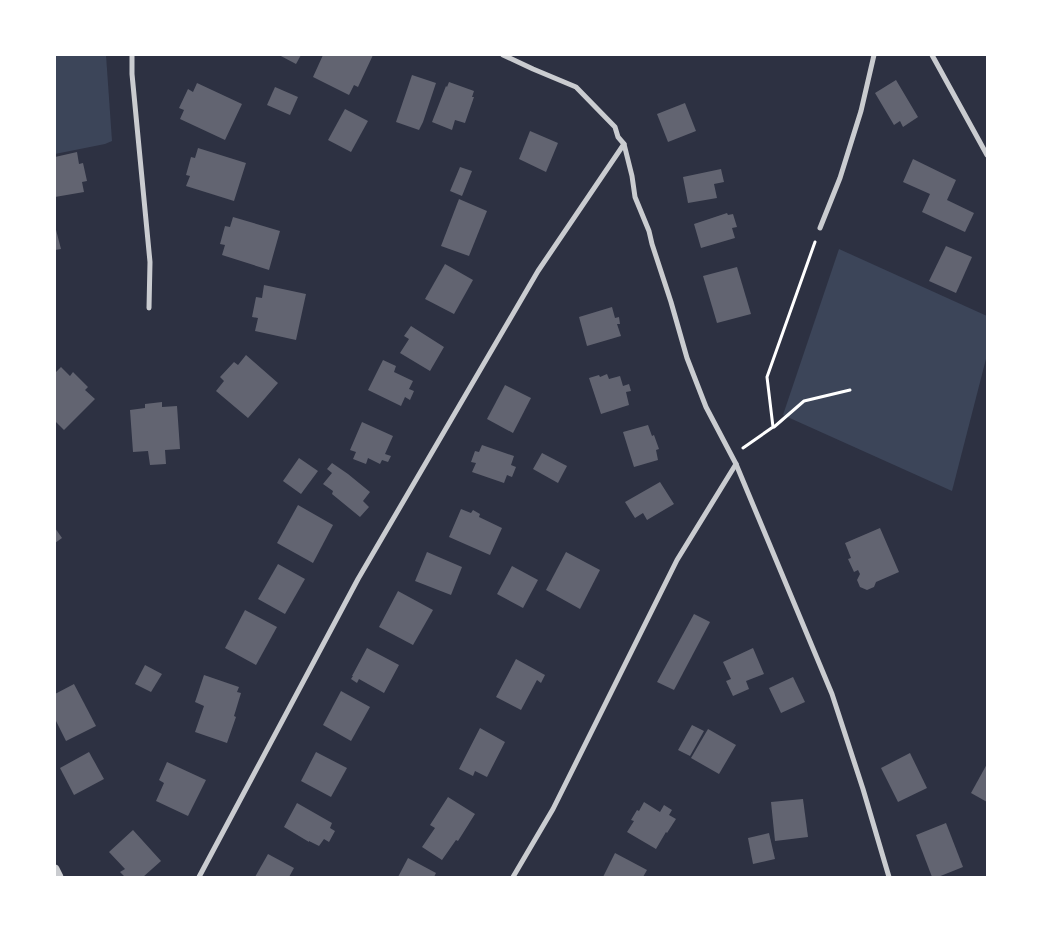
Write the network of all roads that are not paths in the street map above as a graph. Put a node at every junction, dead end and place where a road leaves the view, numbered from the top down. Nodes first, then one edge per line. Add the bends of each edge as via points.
1 (132, 55) edge
2 (503, 55) edge
3 (874, 55) edge
4 (932, 55) edge
5 (624, 144) junction
6 (987, 156) edge
7 (820, 228) road end
8 (148, 308) dead end
9 (736, 464) junction
10 (55, 869) edge
11 (59, 877) edge
12 (199, 877) edge
13 (513, 877) edge
14 (889, 877) edge

1 - 8 street via 150,262
2 - 5 street via 576,86 615,127
3 - 7 street via 861,111
4 - 6 street
5 - 9 street via 636,197 687,358 706,407
5 - 12 street via 538,271 363,570
9 - 13 street via 677,560 553,809
9 - 14 street via 832,694
10 - 11 street

